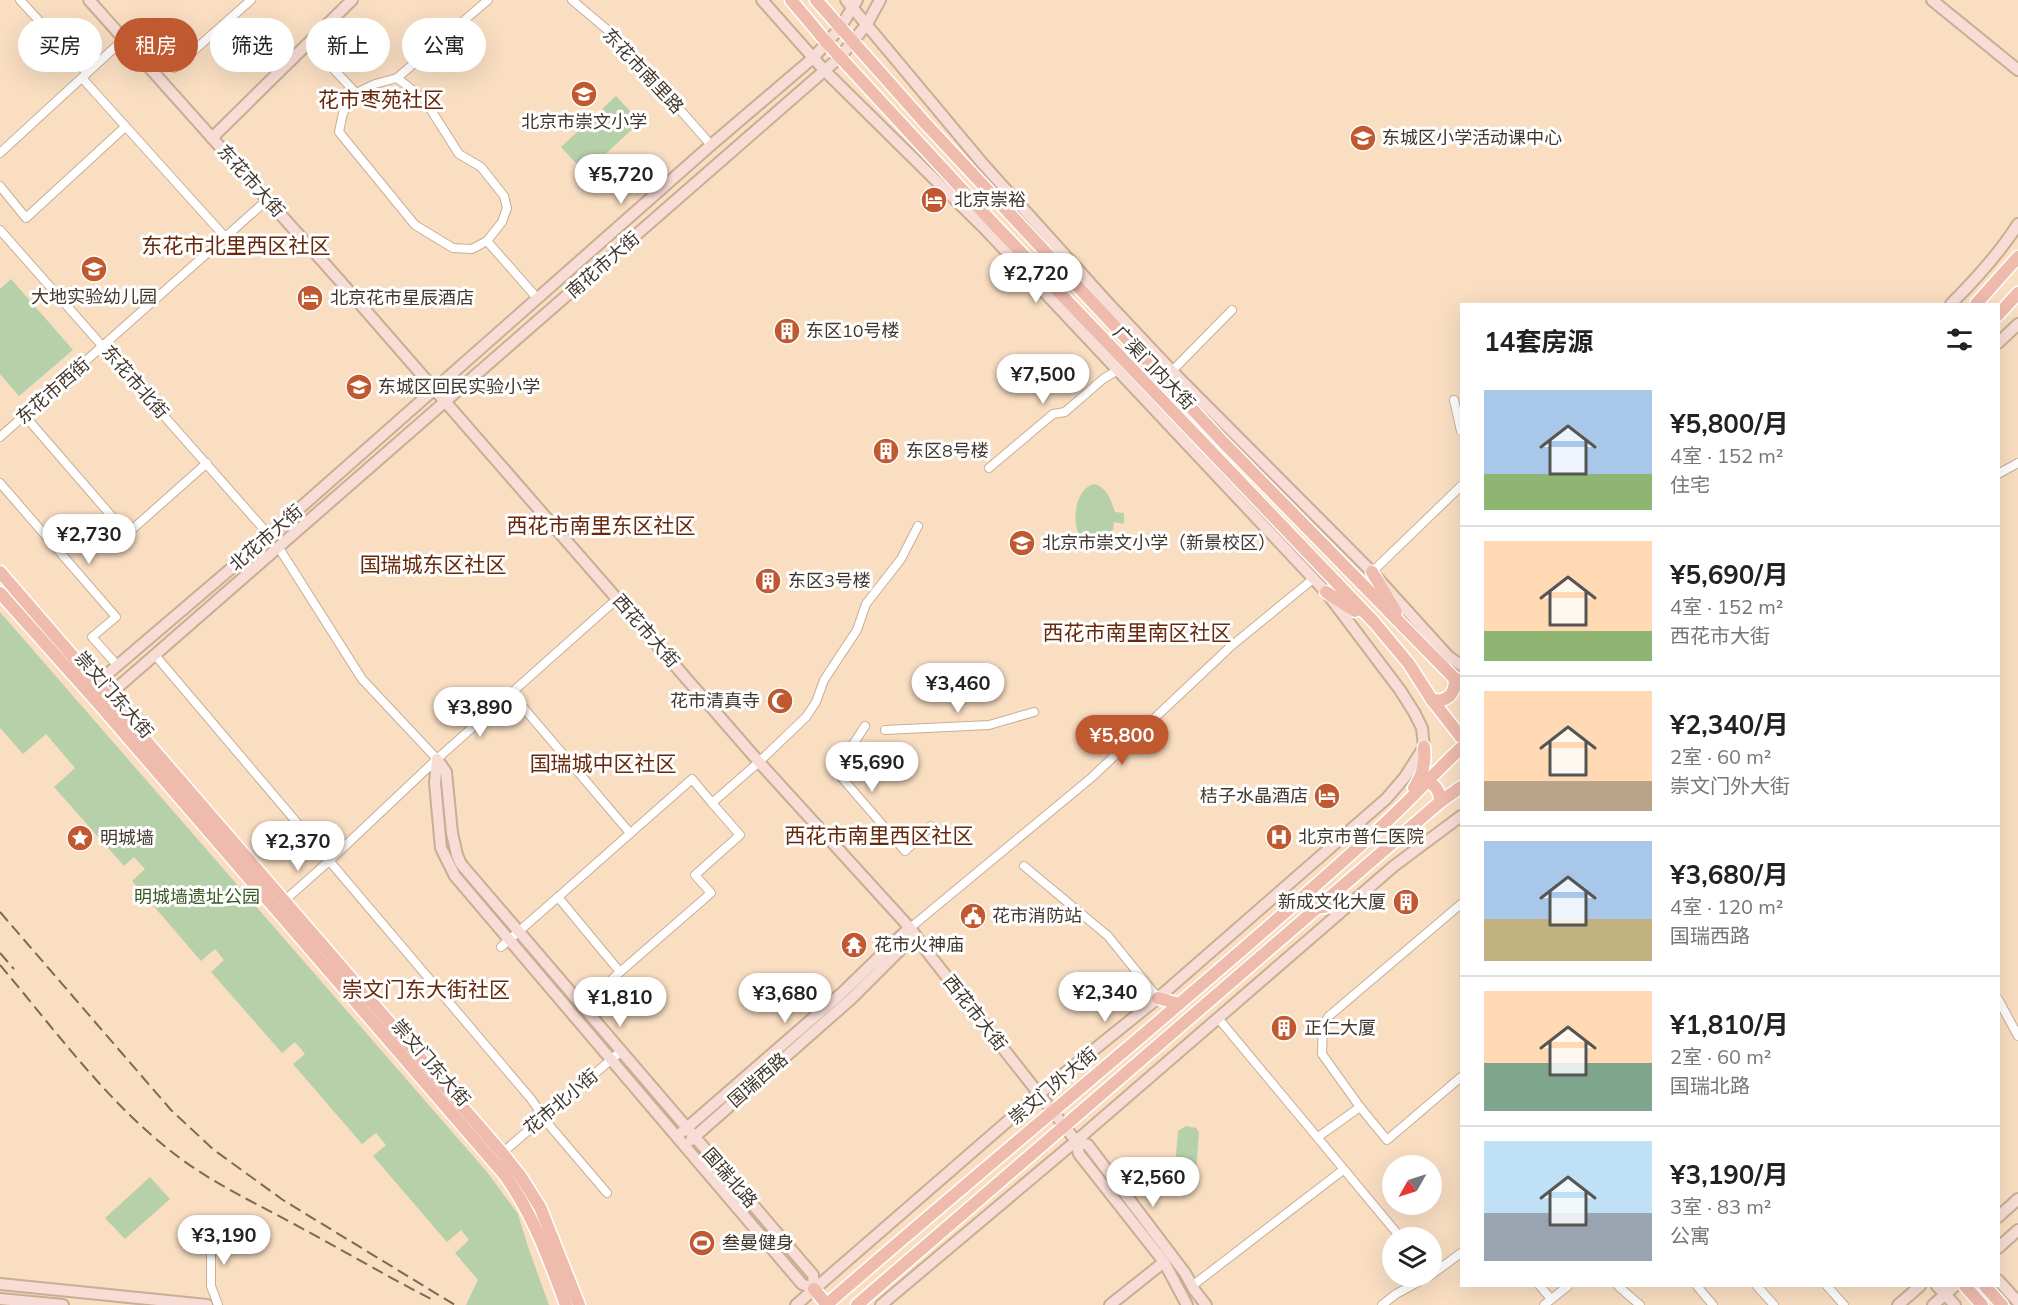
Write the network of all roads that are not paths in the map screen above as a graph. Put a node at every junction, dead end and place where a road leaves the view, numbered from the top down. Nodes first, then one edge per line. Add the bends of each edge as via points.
1 (20, 0) edge
2 (89, 0) edge
3 (251, 0) edge
4 (352, 0) edge
5 (488, 0) edge
6 (572, 0) edge
7 (762, 0) edge
8 (791, 0) edge
9 (816, 0) edge
10 (880, 0) edge
11 (1932, 0) edge
12 (852, 3) edge
13 (334, 18) edge
14 (867, 24) junction
15 (114, 28) edge
16 (840, 28) junction
17 (827, 43) junction
18 (853, 43) junction
19 (306, 46) edge
20 (198, 47) edge
21 (114, 48) edge
22 (840, 57) junction
23 (813, 58) junction
24 (2018, 70) edge
25 (825, 71) junction
26 (153, 72) edge
27 (336, 72) edge
28 (85, 76) junction
29 (397, 78) junction
30 (356, 93) junction
31 (125, 126) junction
32 (212, 138) junction
33 (711, 145) junction
34 (0, 153) edge
35 (0, 186) edge
36 (267, 200) junction
37 (2018, 224) edge
38 (0, 230) edge
39 (226, 237) junction
40 (487, 240) junction
41 (2018, 257) edge
42 (2018, 293) edge
43 (537, 298) junction
44 (1952, 303) edge
45 (1977, 303) edge
46 (1232, 310) dead end
47 (2000, 313) edge
48 (2018, 324) edge
49 (2000, 342) edge
50 (104, 346) junction
51 (1118, 370) junction
52 (1172, 371) junction
53 (435, 389) junction
54 (1454, 400) dead end
55 (446, 401) junction
56 (25, 416) junction
57 (1460, 427) edge
58 (0, 437) edge
59 (207, 463) junction
60 (2018, 463) edge
61 (989, 468) dead end
62 (2000, 473) edge
63 (0, 483) edge
64 (1460, 487) edge
65 (918, 526) dead end
66 (269, 535) junction
67 (279, 548) junction
68 (0, 572) edge
69 (1372, 572) junction
70 (1313, 579) junction
71 (1326, 592) junction
72 (0, 593) edge
73 (618, 598) junction
74 (1374, 622) junction
75 (1406, 629) junction
76 (155, 655) junction
77 (1460, 664) edge
78 (117, 665) junction
79 (1459, 682) edge
80 (92, 688) junction
81 (511, 693) junction
82 (1432, 700) junction
83 (103, 701) junction
84 (1034, 712) dead end
85 (865, 726) dead end
86 (885, 730) dead end
87 (1460, 736) edge
88 (1424, 747) junction
89 (1460, 749) edge
90 (437, 759) junction
91 (759, 762) junction
92 (1425, 781) junction
93 (1460, 788) edge
94 (1440, 802) junction
95 (712, 803) junction
96 (1404, 803) junction
97 (1460, 817) edge
98 (931, 826) dead end
99 (630, 833) junction
100 (328, 862) junction
101 (1024, 866) dead end
102 (558, 897) junction
103 (284, 901) junction
104 (1353, 902) junction
105 (1460, 905) edge
106 (1316, 908) junction
107 (910, 927) junction
108 (519, 931) junction
109 (505, 944) junction
110 (620, 972) junction
111 (596, 994) dead end
112 (1158, 998) junction
113 (2000, 1003) edge
114 (1179, 1004) junction
115 (1218, 1018) junction
116 (2018, 1035) edge
117 (620, 1052) dead end
118 (610, 1060) junction
119 (1460, 1078) edge
120 (1039, 1094) junction
121 (1360, 1107) junction
122 (1052, 1111) junction
123 (543, 1116) junction
124 (1064, 1126) junction
125 (690, 1132) junction
126 (1318, 1137) junction
127 (1076, 1141) junction
128 (680, 1142) junction
129 (502, 1153) junction
130 (1343, 1170) junction
131 (608, 1192) dead end
132 (2018, 1199) edge
133 (2000, 1215) edge
134 (1392, 1227) edge
135 (2018, 1230) edge
136 (211, 1231) dead end
137 (2000, 1246) edge
138 (1460, 1254) edge
139 (1164, 1262) junction
140 (1442, 1267) edge
141 (2000, 1282) edge
142 (0, 1284) edge
143 (1192, 1286) junction
144 (1409, 1287) edge
145 (1540, 1287) edge
146 (1567, 1287) edge
147 (1619, 1287) edge
148 (1698, 1287) edge
149 (1758, 1287) edge
150 (1828, 1287) edge
151 (1919, 1287) edge
152 (1938, 1287) edge
153 (1954, 1287) edge
154 (1966, 1287) edge
155 (1986, 1287) edge
156 (814, 1289) junction
157 (1945, 1294) junction
158 (0, 1299) edge
159 (1548, 1302) edge
160 (2018, 1302) edge
161 (1182, 1303) edge
162 (63, 1305) edge
163 (207, 1305) edge
164 (218, 1305) edge
165 (566, 1305) edge
166 (579, 1305) edge
167 (796, 1305) edge
168 (826, 1305) edge
169 (857, 1305) edge
170 (881, 1305) edge
171 (1110, 1305) edge
172 (1206, 1305) edge
173 (1382, 1305) edge
174 (1640, 1305) edge
175 (1713, 1305) edge
176 (1774, 1305) edge
177 (1844, 1305) edge
178 (1898, 1305) edge
179 (1933, 1305) edge
180 (1955, 1305) edge
181 (1982, 1305) edge
182 (2002, 1305) edge

1 - 28 street
2 - 15 street, 东花市大街
3 - 20 street
4 - 13 street
5 - 29 street
6 - 33 street, 东花市南里路 via 617,38
7 - 23 street, 广渠门内大街
8 - 17 main road, 广渠门内大街
9 - 16 main road, 广渠门内大街
10 - 14 street, 南花市大街
11 - 24 street
12 - 14 street, 广渠门内大街
12 - 16 street, 南花市大街
14 - 18 street, 南花市大街
14 - 52 street, 广渠门内大街 via 983,164
16 - 17 street, 南花市大街
16 - 18 main road, 广渠门内大街
17 - 22 main road, 广渠门内大街
17 - 23 street, 南花市大街
18 - 22 street, 南花市大街
18 - 75 main road, 广渠门内大街 via 1206,425
19 - 32 street
21 - 28 street
22 - 25 street, 南花市大街
22 - 74 main road, 广渠门内大街
23 - 25 street, 广渠门内大街
23 - 33 street, 南花市大街
25 - 51 street, 广渠门内大街 via 986,230
25 - 55 street, 南花市大街
26 - 32 street, 东花市大街
27 - 30 street
28 - 31 street
28 - 34 street
29 - 30 street
29 - 40 street via 424,99 459,154 481,167 504,196 507,208 502,222
30 - 40 street via 343,113 339,132 415,225 453,248 472,249
31 - 35 street via 26,218
31 - 39 street
32 - 36 street, 东花市大街
33 - 43 street, 南花市大街
36 - 39 street, 东花市西街
36 - 53 street, 东花市大街
37 - 44 street via 1976,279
38 - 50 street, 东花市北街
39 - 50 street, 东花市西街
40 - 43 street
41 - 45 main road
42 - 47 main road
43 - 53 street, 南花市大街
46 - 52 street
48 - 49 street
50 - 56 street, 东花市西街
50 - 59 street, 东花市北街
51 - 61 street via 1065,412 1053,414
51 - 70 street, 广渠门内大街
52 - 69 street, 广渠门内大街
53 - 55 street, 东花市大街
53 - 66 street, 北花市大街
54 - 57 street
55 - 67 street, 北花市大街
55 - 73 street, 西花市大街
56 - 58 street, 东花市西街
56 - 59 street via 127,534
59 - 66 street, 东花市北街
60 - 62 street
63 - 78 street via 116,617 92,637
64 - 69 street
65 - 91 street via 901,559 866,604 857,630 824,680 806,717
66 - 78 street, 北花市大街
67 - 76 street, 北花市大街
67 - 90 street via 362,679
68 - 80 main road, 崇文门东大街
69 - 75 main road
69 - 77 street, 广渠门内大街
70 - 71 street, 广渠门内大街
70 - 107 street via 1230,647 1091,778
71 - 74 main road
71 - 88 street, 广渠门内大街 via 1414,712 1422,728
72 - 80 main road, 崇文门东大街
73 - 81 street
73 - 91 street, 西花市大街
74 - 82 main road, 广渠门内大街 via 1409,664
75 - 79 main road, 广渠门内大街
76 - 83 street, 北花市大街
76 - 100 street
78 - 80 street, 北花市大街
79 - 82 main road via 1446,699
80 - 83 main road
81 - 90 street
81 - 99 street
82 - 87 main road, 广渠门内大街
83 - 103 main road, 崇文门东大街
83 - 165 main road, 崇文门东大街 via 518,1192
84 - 86 street via 989,725
85 - 98 street via 836,771 905,851
88 - 96 main road via 1423,767
88 - 112 street, 崇文门外大街 via 1386,799
89 - 92 main road, 崇文门外大街
90 - 100 street
90 - 108 street, 国瑞北路 via 446,772 452,833 461,864
90 - 109 street, 国瑞北路 via 435,783 441,848 446,861
91 - 95 street
91 - 107 street, 西花市大街
92 - 94 main road via 1436,787
92 - 96 main road, 崇文门外大街
93 - 94 main road, 崇文门外大街
94 - 106 main road, 崇文门外大街
95 - 99 street via 692,779
95 - 110 street via 740,835 695,875 711,892
96 - 114 main road, 崇文门外大街
97 - 104 street
99 - 102 street
100 - 103 street
100 - 123 street
101 - 112 street via 1108,936
102 - 108 street
102 - 110 street
103 - 129 main road, 崇文门东大街
104 - 106 main road
104 - 115 street
105 - 121 street via 1323,1024 1322,1054
106 - 124 main road, 崇文门外大街
107 - 120 street, 西花市大街
107 - 125 street, 国瑞西路 via 902,948 860,990
108 - 109 street
108 - 125 street, 国瑞北路
109 - 118 street, 国瑞北路
110 - 111 street
112 - 114 main road
112 - 120 street, 崇文门外大街
113 - 116 street
114 - 122 main road, 崇文门外大街
115 - 126 street
115 - 127 street
117 - 118 street, 花市北小街
118 - 123 street, 花市北小街
118 - 128 street, 国瑞北路
119 - 121 street via 1387,1140
120 - 122 street, 西花市大街
120 - 156 street, 崇文门外大街
121 - 126 street
122 - 124 street, 西花市大街
122 - 168 main road, 崇文门外大街
123 - 129 street, 花市北小街
123 - 131 street
124 - 127 street, 西花市大街
124 - 169 main road, 崇文门外大街
125 - 128 street, 国瑞西路
125 - 156 street, 国瑞北路 via 813,1275
126 - 130 street
127 - 139 street via 1079,1154
127 - 143 street via 1088,1145
127 - 170 street
128 - 156 street, 国瑞北路 via 802,1284
129 - 166 main road, 崇文门东大街 via 540,1207
130 - 134 street
130 - 143 street
132 - 133 street
135 - 137 street
136 - 164 street via 211,1286
138 - 140 street
139 - 161 street
139 - 171 street
141 - 160 street
142 - 163 street
143 - 172 street
144 - 173 street
145 - 159 street
146 - 159 street
147 - 174 street
148 - 175 street
149 - 176 street
150 - 177 street
151 - 178 street
152 - 157 street
153 - 157 street
154 - 181 main road
155 - 182 main road
156 - 167 street, 崇文门外大街
156 - 168 main road
157 - 179 street
157 - 180 street
158 - 162 street

